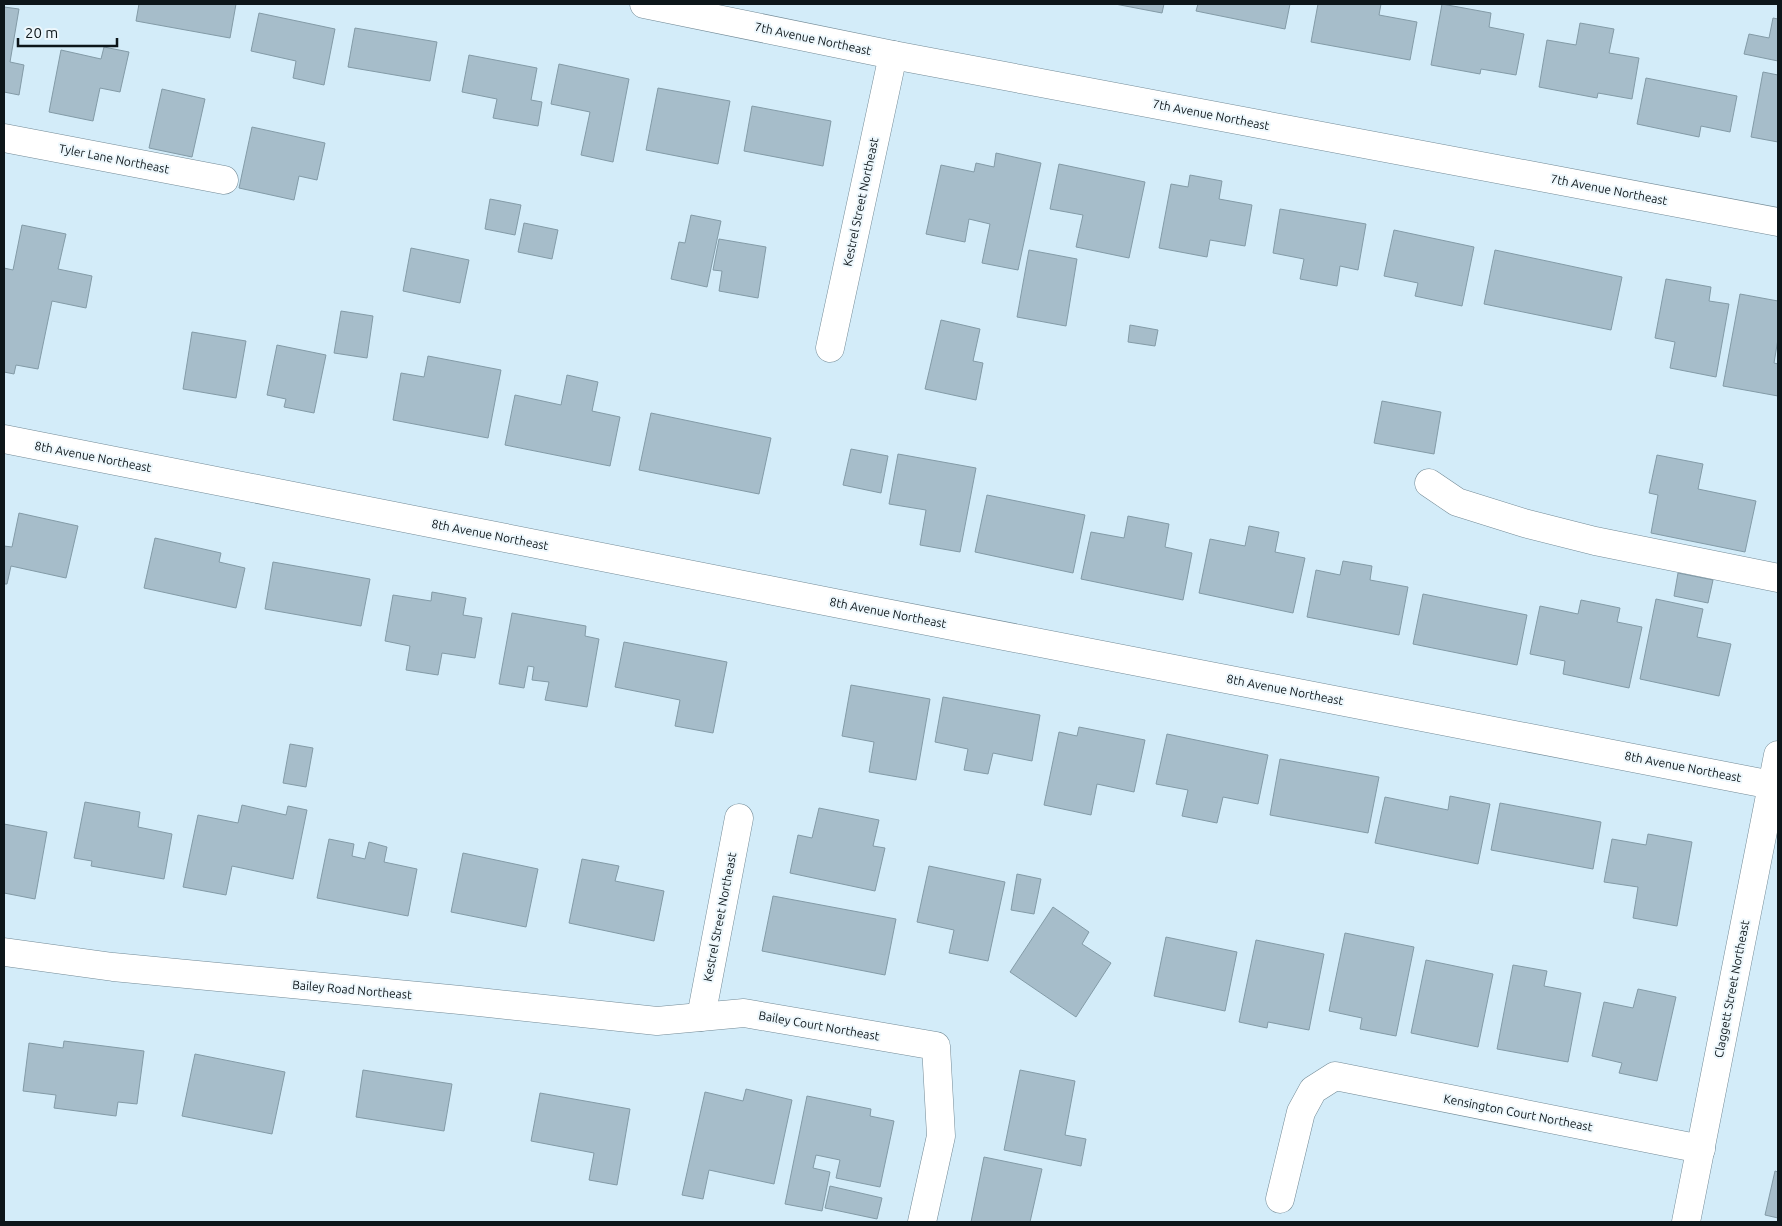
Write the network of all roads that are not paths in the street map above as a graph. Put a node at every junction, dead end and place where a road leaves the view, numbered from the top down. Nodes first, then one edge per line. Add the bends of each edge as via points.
1 (644, 4) edge
2 (893, 55) junction
3 (4, 138) edge
4 (224, 180) dead end
5 (1778, 222) edge
6 (830, 348) dead end
7 (4, 439) edge
8 (1429, 483) dead end
9 (1778, 578) edge
10 (1778, 755) edge
11 (1772, 784) junction
12 (739, 818) dead end
13 (4, 952) edge
14 (701, 1017) junction
15 (1701, 1149) junction
16 (1280, 1199) dead end
17 (922, 1222) edge
18 (1686, 1222) edge

1 - 2 street, 7th Avenue Northeast
2 - 5 street, 7th Avenue Northeast
2 - 6 street, Kestrel Street Northeast
3 - 4 street, Tyler Lane Northeast
7 - 11 street, 8th Avenue Northeast
8 - 9 street via 1457,502 1524,523
10 - 11 street, Claggett Street Northeast
11 - 15 street, Claggett Street Northeast
12 - 14 street, Kestrel Street Northeast
13 - 14 street, Bailey Road Northeast via 113,968 657,1021
14 - 17 street, Bailey Court Northeast via 744,1013 936,1046 941,1136
15 - 16 street, Kensington Court Northeast via 1335,1076 1313,1090 1301,1112
15 - 18 street, Claggett Street Northeast

